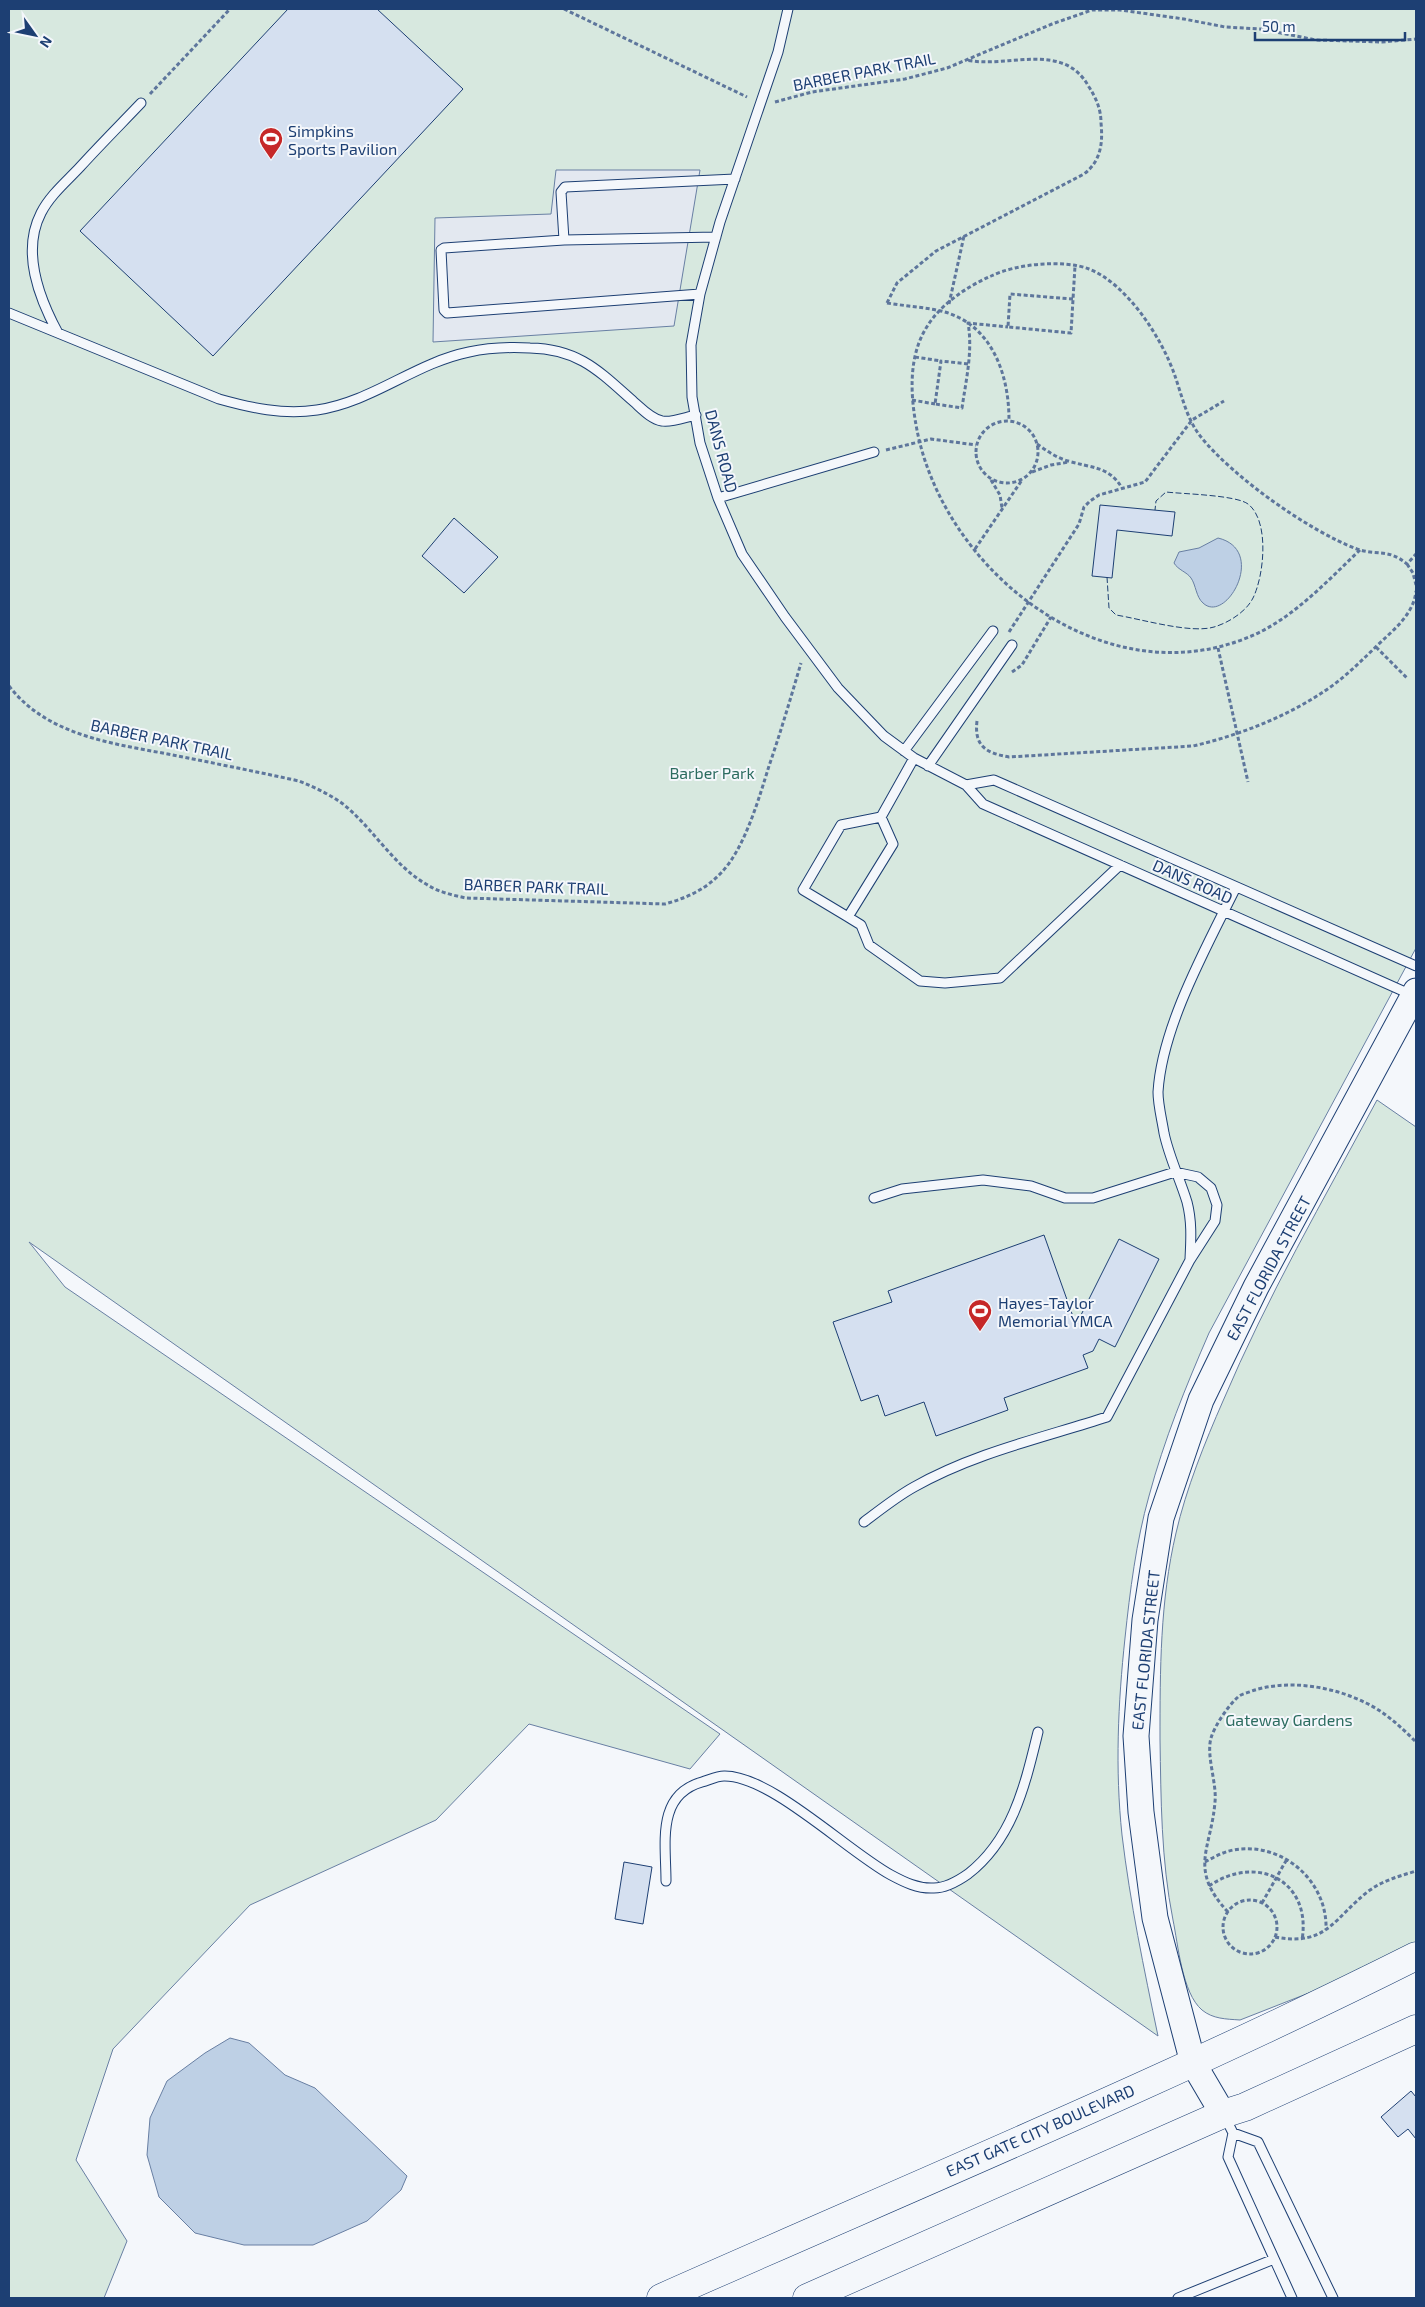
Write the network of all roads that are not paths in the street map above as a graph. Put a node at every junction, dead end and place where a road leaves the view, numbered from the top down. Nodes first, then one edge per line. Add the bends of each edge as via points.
1 (788, 9) edge
2 (141, 103) road end
3 (735, 179) junction
4 (716, 237) junction
5 (564, 240) junction
6 (700, 294) junction
7 (9, 313) edge
8 (58, 333) junction
9 (696, 415) junction
10 (878, 453) road end
11 (718, 498) junction
12 (993, 631) dead end
13 (1012, 645) dead end
14 (904, 751) junction
15 (914, 758) junction
16 (928, 766) junction
17 (966, 785) junction
18 (881, 817) junction
19 (1120, 865) junction
20 (1236, 887) junction
21 (1224, 911) junction
22 (848, 917) junction
23 (1416, 966) edge
24 (1415, 993) edge
25 (1175, 1172) junction
26 (874, 1198) dead end
27 (1190, 1260) junction
28 (864, 1522) dead end
29 (1038, 1732) dead end
30 (666, 1881) dead end
31 (1416, 1956) edge
32 (1416, 2028) edge
33 (1193, 2063) junction
34 (1228, 2124) junction
35 (1274, 2259) junction
36 (661, 2298) edge
37 (807, 2298) edge
38 (1178, 2298) edge
39 (1292, 2298) edge
40 (1333, 2298) edge

1 - 3 lane, DANS ROAD via 778,52
2 - 8 lane via 54,194 40,214 34,237 33,262 37,287
3 - 4 lane, DANS ROAD
3 - 5 lane via 565,187 561,192
4 - 5 lane
4 - 6 lane, DANS ROAD
5 - 6 lane via 444,248 441,250 444,310
6 - 9 lane, DANS ROAD via 691,345 692,397
7 - 8 lane
8 - 9 lane via 219,399 279,412 316,410 342,404 470,351 529,348 556,350 580,358 650,416 663,421
9 - 11 lane, DANS ROAD via 700,444
10 - 11 lane
11 - 14 lane, DANS ROAD via 742,554 806,646 838,688 884,736
12 - 14 lane
13 - 16 lane
14 - 15 lane, DANS ROAD
15 - 16 lane, DANS ROAD
15 - 18 lane
16 - 17 lane, DANS ROAD
17 - 19 lane, DANS ROAD via 983,804
17 - 20 lane, DANS ROAD via 994,780
18 - 22 lane via 893,844
18 - 22 lane via 841,825 803,890
19 - 21 lane, DANS ROAD
19 - 22 lane via 1000,978 945,984 920,981 869,945 861,925
20 - 21 lane
20 - 23 lane, DANS ROAD
21 - 24 lane, DANS ROAD
21 - 25 lane via 1177,1013 1164,1052 1158,1093
24 - 33 main road, EAST FLORIDA STREET via 1245,1308 1201,1400 1161,1518 1144,1628 1136,1736 1140,1802 1155,1918
25 - 26 lane via 1093,1198 1065,1198 1031,1186 983,1180 902,1189
25 - 27 lane via 1192,1231
25 - 27 lane via 1198,1177 1211,1188 1217,1205 1215,1221
27 - 28 lane via 1107,1417 962,1463 913,1487
29 - 30 lane via 1025,1785 999,1842 980,1865 956,1883 934,1888 908,1884 872,1865 780,1797 754,1782 724,1776 692,1785 674,1798 666,1822
31 - 33 main road, EAST GATE CITY BOULEVARD
32 - 34 main road via 1280,2091
33 - 34 main road, EAST FLORIDA STREET
33 - 36 main road, EAST GATE CITY BOULEVARD
34 - 35 lane via 1228,2157
34 - 37 main road
34 - 40 lane via 1258,2142
35 - 38 lane
35 - 39 lane

